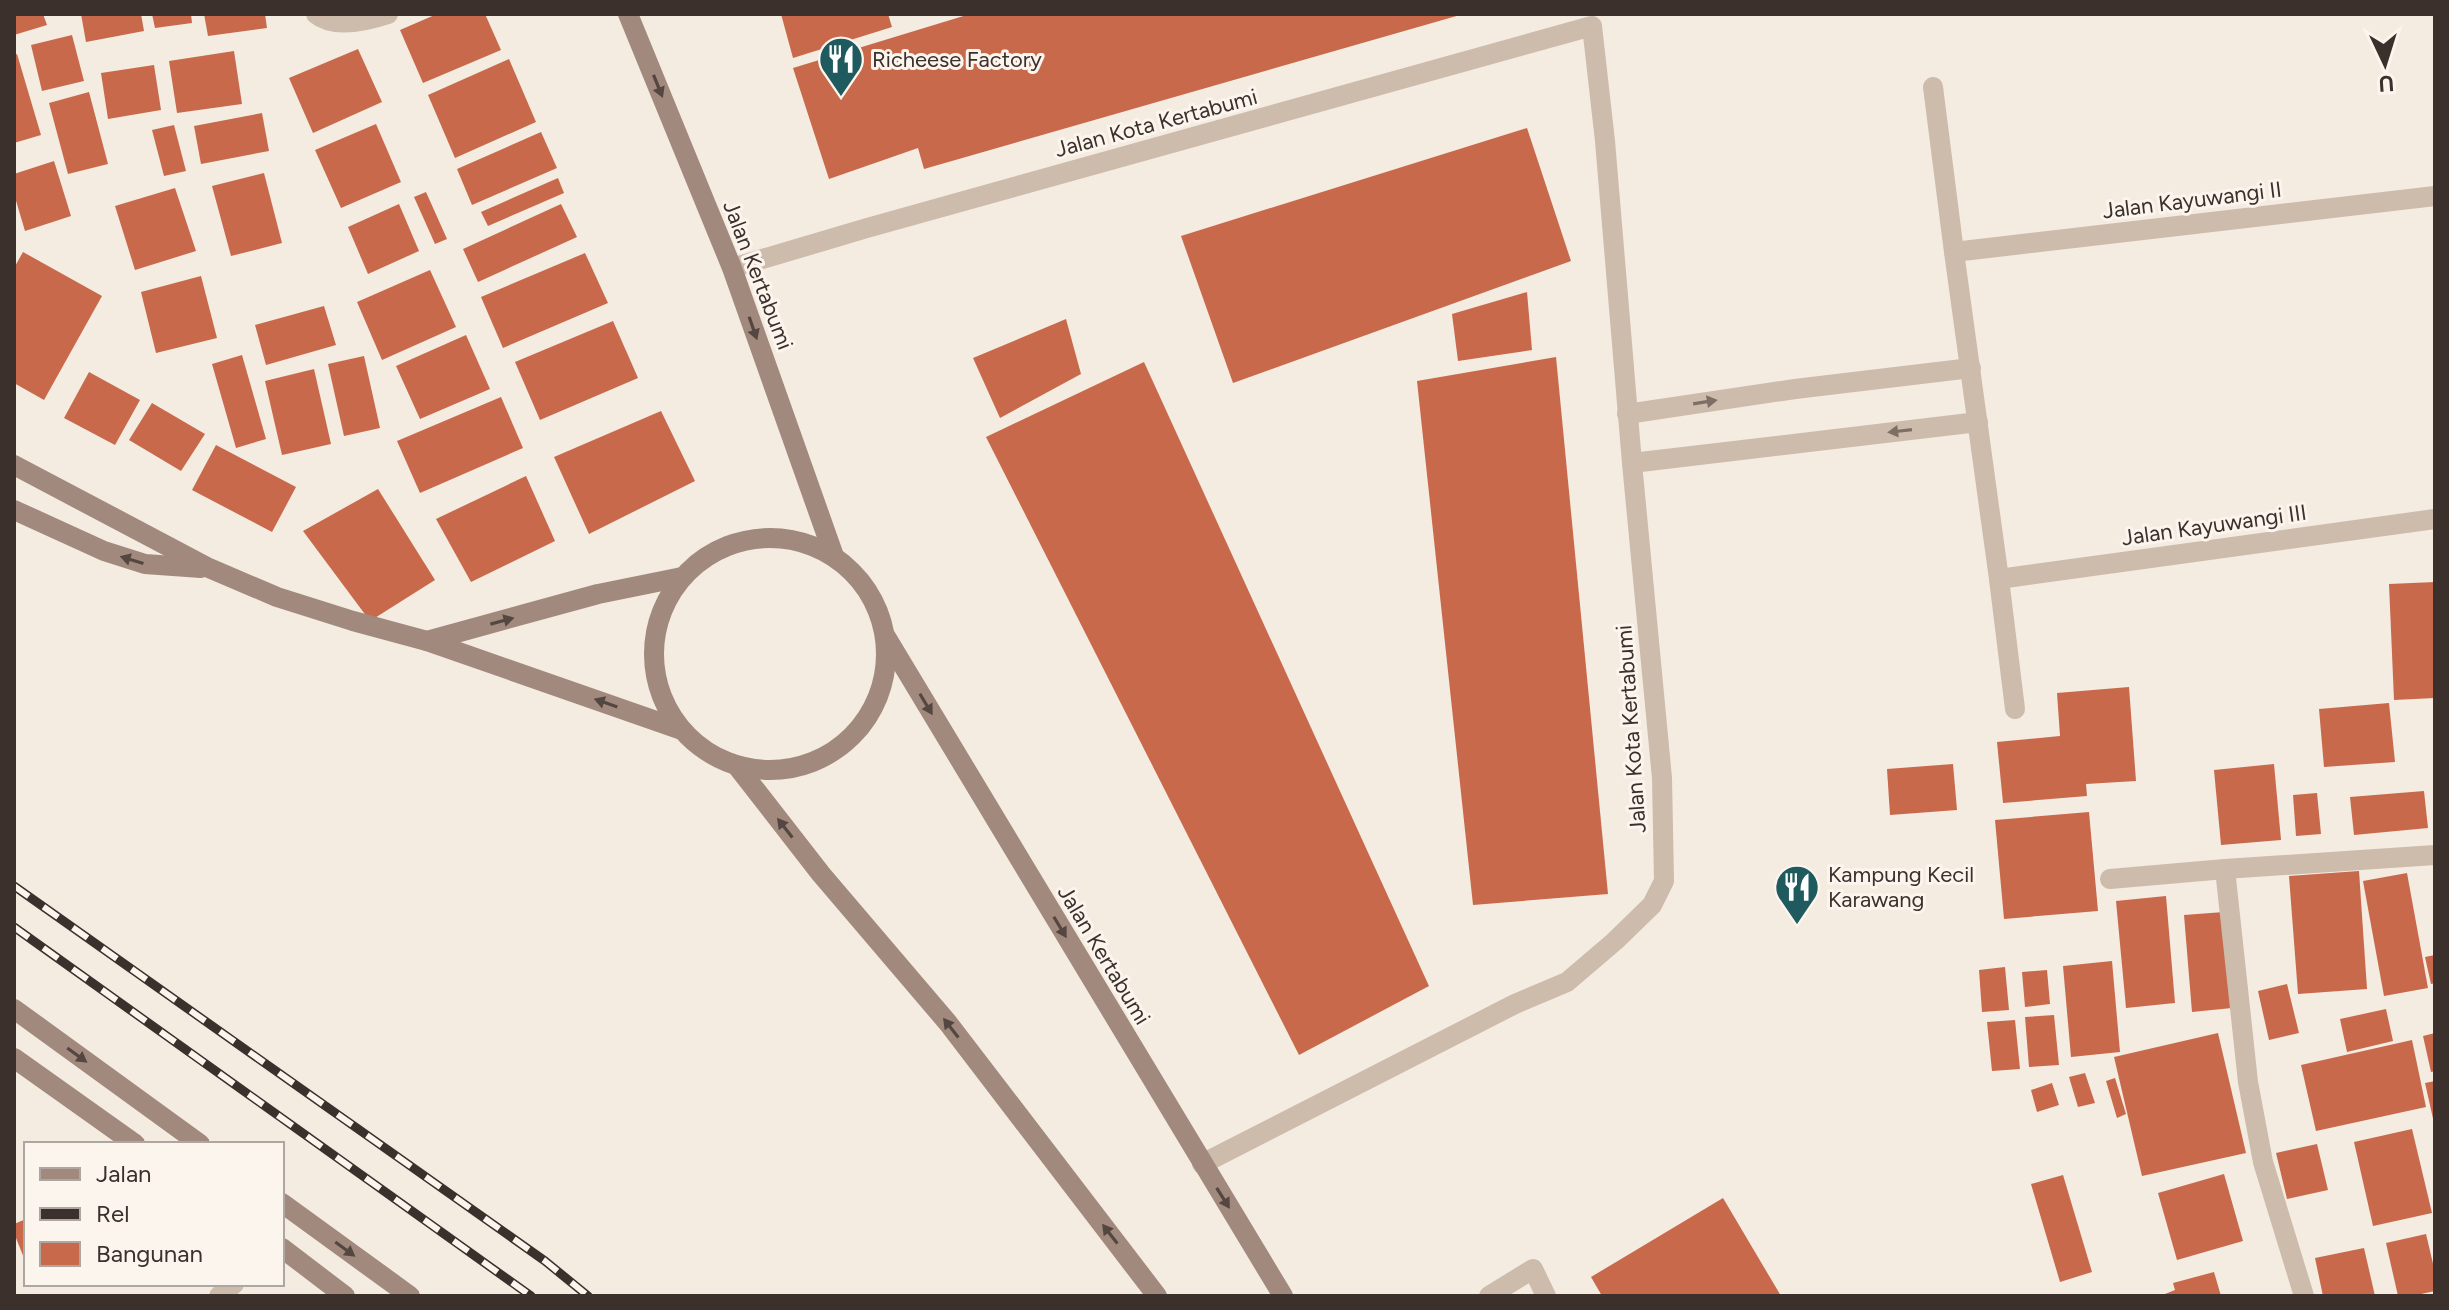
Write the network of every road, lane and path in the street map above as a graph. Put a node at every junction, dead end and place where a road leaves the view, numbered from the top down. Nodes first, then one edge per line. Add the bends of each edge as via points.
1 (316, 14) edge
2 (388, 14) edge
3 (628, 14) edge
4 (1592, 20) edge
5 (1933, 87) dead end
6 (2435, 196) edge
7 (1954, 252) junction
8 (732, 268) junction
9 (1971, 368) junction
10 (1627, 414) junction
11 (1978, 422) junction
12 (1632, 463) junction
13 (14, 465) edge
14 (14, 510) edge
15 (2435, 519) edge
16 (834, 556) junction
17 (209, 568) junction
18 (682, 577) junction
19 (1999, 579) junction
20 (886, 637) junction
21 (427, 641) junction
22 (2015, 709) dead end
23 (679, 729) junction
24 (737, 766) junction
25 (2435, 855) edge
26 (2225, 869) junction
27 (2110, 879) dead end
28 (14, 1009) edge
29 (14, 1058) edge
30 (132, 1142) edge
31 (197, 1142) edge
32 (1202, 1164) junction
33 (284, 1204) edge
34 (284, 1250) edge
35 (345, 1296) edge
36 (410, 1296) edge
37 (1157, 1296) edge
38 (1283, 1296) edge
39 (1489, 1296) edge
40 (1546, 1296) edge
41 (2304, 1296) edge

1 - 2 street via 334,22
3 -> 8 main road, Jalan Kertabumi
4 - 8 street, Jalan Kota Kertabumi
4 - 10 street, Jalan Kota Kertabumi
5 - 7 street
6 - 7 street, Jalan Kayuwangi II
7 - 9 street
8 -> 16 main road, Jalan Kertabumi
10 -> 9 street
9 - 11 street
10 - 12 street, Jalan Kota Kertabumi
11 -> 12 street
11 - 19 street
12 - 32 street, Jalan Kota Kertabumi via 1662,778 1664,881 1652,905 1567,982
13 - 17 main road
17 -> 14 main road via 145,564
15 - 19 street, Jalan Kayuwangi III
16 - 18 main road via 804,542 737,542
16 - 20 main road via 859,577 877,605
17 - 21 main road via 277,597
21 -> 18 main road
18 - 23 main road via 663,609 655,638 655,676
19 - 22 street
20 - 24 main road via 885,670 876,702 859,730 833,752 804,765 771,770
20 -> 32 main road, Jalan Kertabumi
23 -> 21 main road
23 - 24 main road via 716,758
37 -> 24 main road via 948,1023
25 - 26 street
26 - 27 street
26 - 41 street via 2250,1096 2263,1162
28 -> 31 main road
29 - 30 main road
32 -> 38 main road, Jalan Kertabumi
33 -> 36 main road
34 - 35 main road
39 - 40 street via 1533,1269

